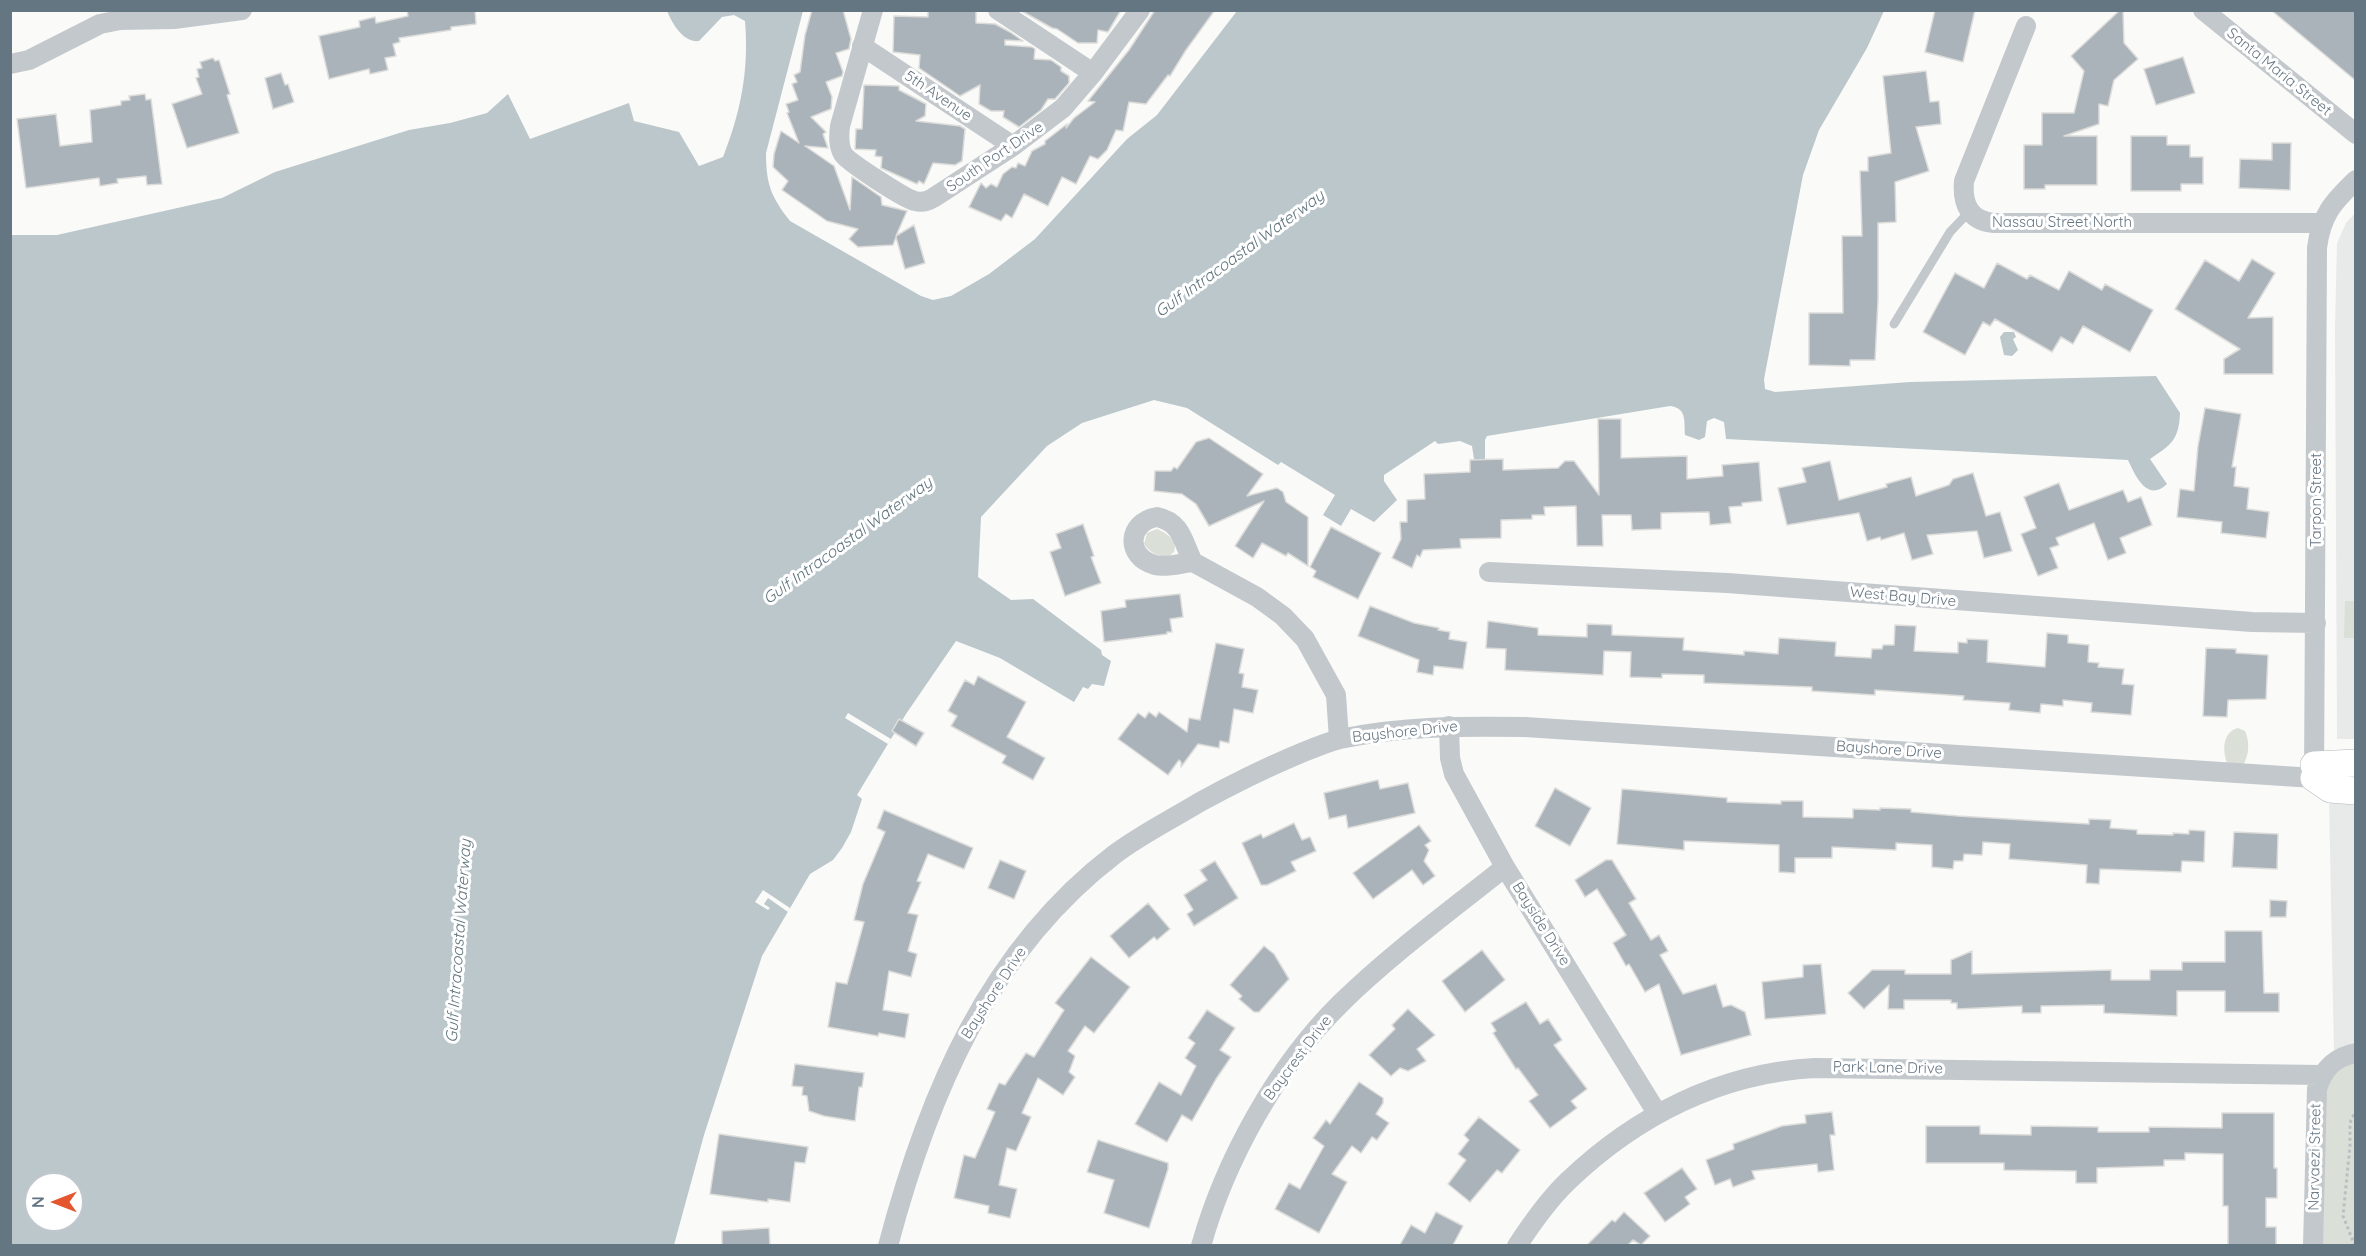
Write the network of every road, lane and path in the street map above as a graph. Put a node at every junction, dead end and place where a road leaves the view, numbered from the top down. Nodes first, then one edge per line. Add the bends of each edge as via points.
1 (242, 10) edge
2 (873, 10) edge
3 (998, 10) edge
4 (1140, 10) edge
5 (2203, 10) edge
6 (2026, 26) dead end
7 (862, 46) junction
8 (10, 64) edge
9 (1093, 73) junction
10 (2355, 134) edge
11 (1013, 146) junction
12 (2355, 180) edge
13 (1970, 212) junction
14 (2321, 223) junction
15 (1894, 324) dead end
16 (1193, 562) dead end
17 (1489, 572) dead end
18 (2316, 623) junction
19 (1449, 726) junction
20 (1340, 739) junction
21 (2355, 763) edge
22 (2314, 772) junction
23 (2355, 791) edge
24 (1505, 867) junction
25 (2355, 1053) edge
26 (2321, 1075) junction
27 (2355, 1112) edge
28 (1657, 1113) junction
29 (888, 1245) edge
30 (1201, 1245) edge
31 (1517, 1245) edge
32 (2313, 1245) edge
33 (2355, 1245) edge

1 - 8 street via 100,24 29,60
2 - 7 street
3 - 9 street
4 - 9 street, South Port Drive
5 - 10 street, Santa Maria Street
6 - 13 street, Nassau Street North via 1964,181 1964,198
7 - 11 street, 5th Avenue
7 - 11 street, South Port Drive via 840,126 840,142 847,158 916,202 922,202
9 - 11 street, South Port Drive via 1063,108
12 - 14 street
13 - 14 street, Nassau Street North via 1981,221 1994,223
13 - 15 lane via 1950,232
14 - 18 street, Tarpon Street via 2317,248
16 - 20 street via 1257,597 1305,639 1336,695
17 - 18 street, West Bay Drive via 1726,582 2232,621
18 - 22 street, Tarpon Street
19 - 20 street, Bayshore Drive
19 - 22 street, Bayshore Drive via 1606,731 2183,770
19 - 24 street, Bayside Drive via 1452,767
20 - 29 street, Bayshore Drive via 1244,778 1142,835 1057,906 1012,962 955,1054 926,1121
21 - 22 street
22 - 23 street via 2330,789
24 - 28 street, Bayside Drive
24 - 30 street, Baycrest Drive via 1368,978 1315,1031 1258,1113
25 - 26 street via 2334,1061
26 - 28 street, Park Lane Drive via 1796,1069 1739,1079
26 - 32 street, Narvaezi Street via 2315,1103
27 - 33 path via 2350,1126 2343,1216
28 - 31 street, Park Lane Drive via 1567,1182

